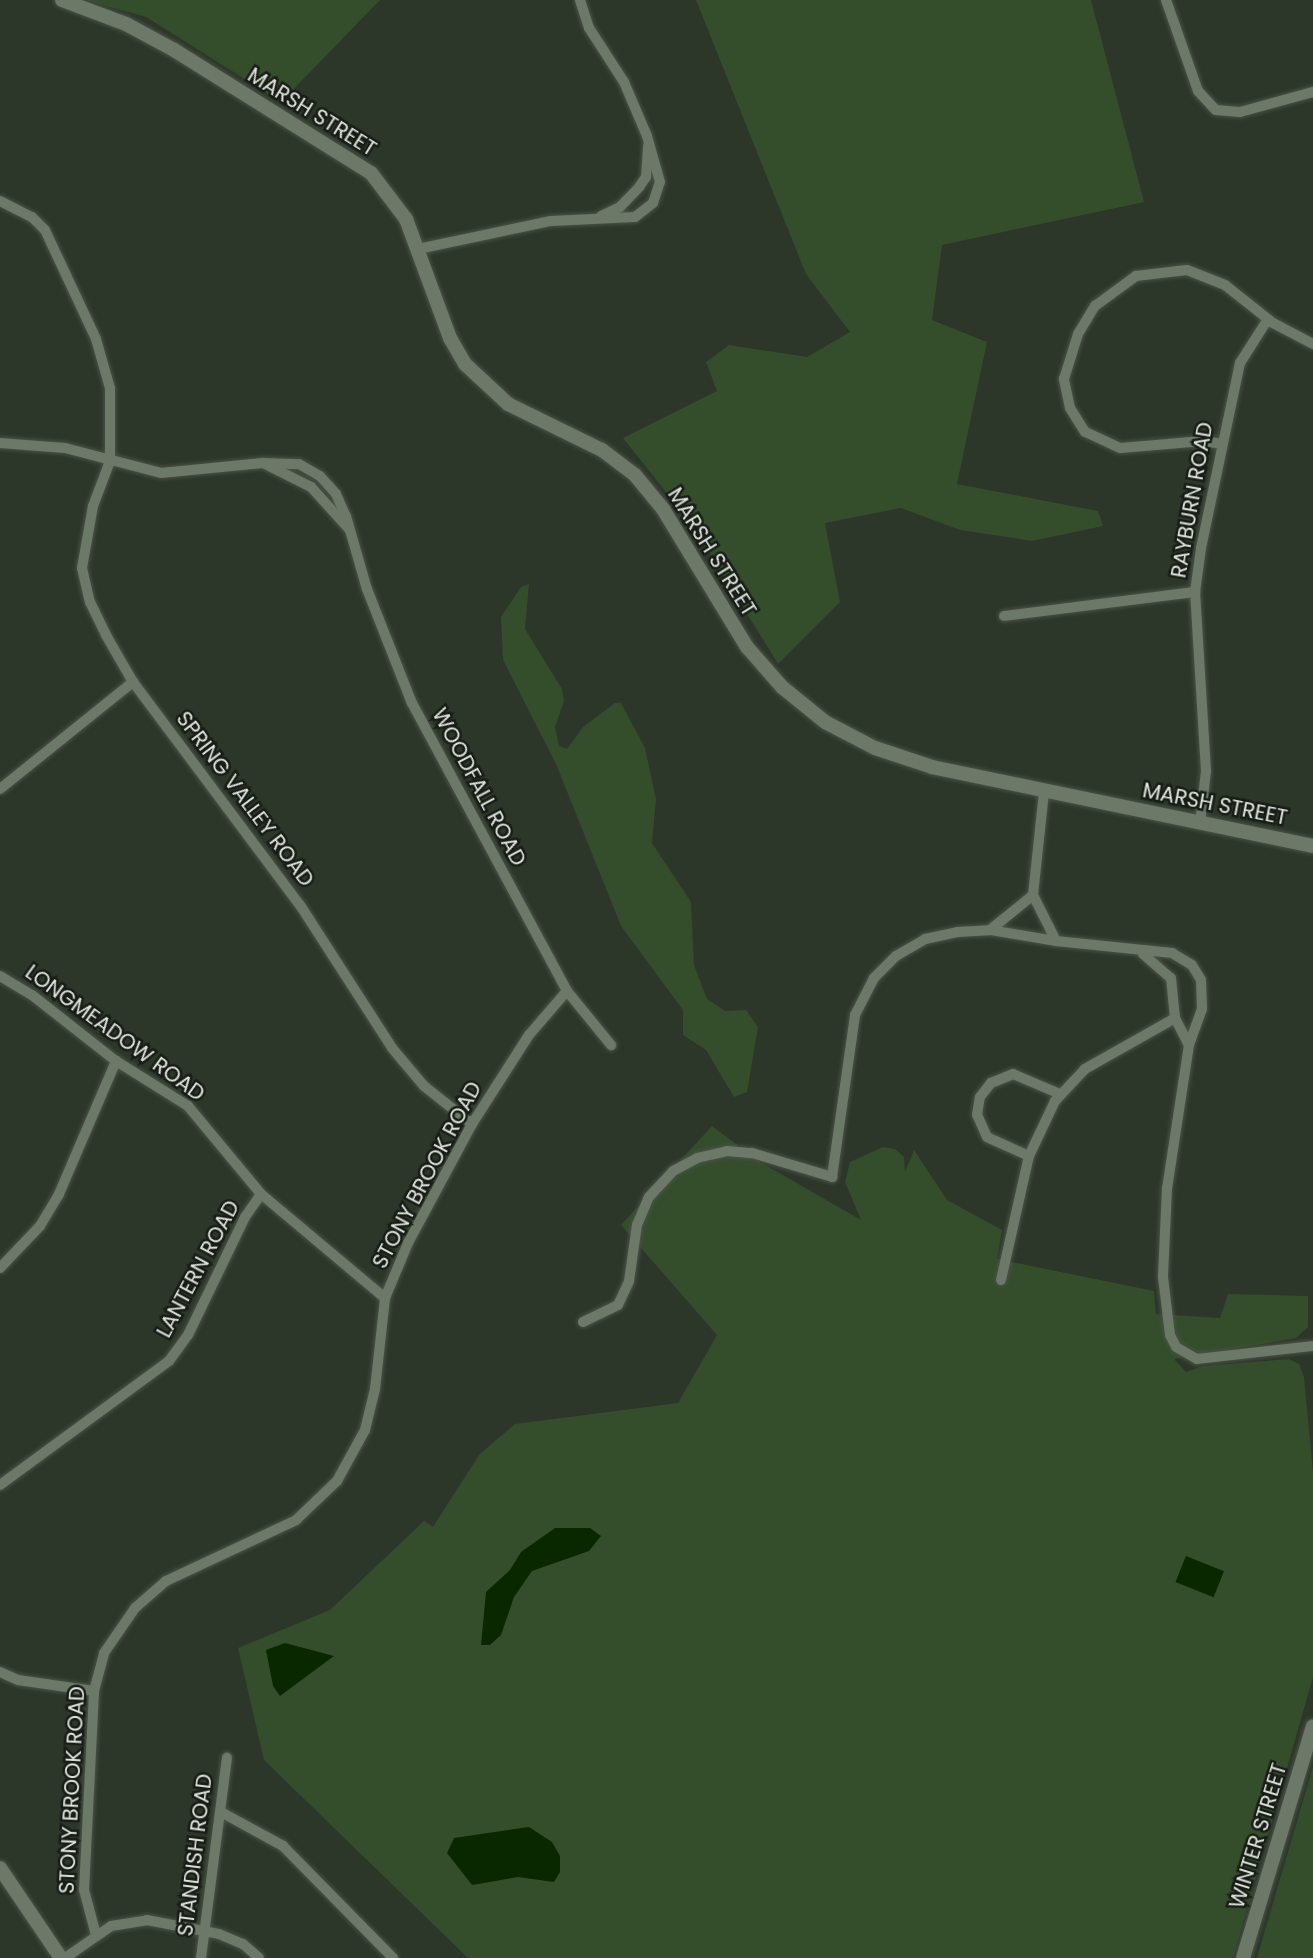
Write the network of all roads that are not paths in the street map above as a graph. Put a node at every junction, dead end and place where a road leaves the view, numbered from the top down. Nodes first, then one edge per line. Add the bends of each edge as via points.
1 (62, 0) edge
2 (580, 0) edge
3 (1166, 0) edge
4 (1313, 92) edge
5 (647, 136) junction
6 (0, 201) edge
7 (599, 217) junction
8 (418, 248) junction
9 (1268, 319) junction
10 (1313, 344) edge
11 (0, 443) edge
12 (1222, 444) junction
13 (110, 461) junction
14 (1195, 592) junction
15 (1004, 616) dead end
16 (133, 682) junction
17 (0, 789) edge
18 (1044, 792) junction
19 (1200, 823) junction
20 (1313, 846) edge
21 (1033, 895) junction
22 (990, 930) junction
23 (1056, 941) junction
24 (1142, 953) junction
25 (0, 976) edge
26 (567, 991) junction
27 (1175, 1018) junction
28 (611, 1045) dead end
29 (1189, 1045) junction
30 (117, 1060) junction
31 (1060, 1094) junction
32 (472, 1124) junction
33 (1029, 1156) junction
34 (261, 1194) junction
35 (0, 1268) edge
36 (1001, 1280) dead end
37 (385, 1298) junction
38 (583, 1322) dead end
39 (1313, 1346) edge
40 (0, 1485) edge
41 (0, 1672) edge
42 (94, 1691) junction
43 (1313, 1726) edge
44 (227, 1758) dead end
45 (221, 1812) junction
46 (0, 1868) edge
47 (205, 1930) junction
48 (96, 1935) junction
49 (63, 1958) edge
50 (201, 1958) edge
51 (258, 1958) edge
52 (393, 1958) edge
53 (1243, 1958) edge

1 - 8 street, MARSH STREET via 126,24 174,50 360,165 390,194
2 - 5 street via 589,28 624,82
3 - 4 street via 1198,91 1216,110 1241,113
5 - 7 street via 646,177 631,198
5 - 7 street via 660,182 653,203 635,217
6 - 13 street via 32,217 45,230 96,339 110,388
7 - 8 street via 551,221
8 - 18 street, MARSH STREET via 450,338 465,364 508,404 602,450 635,475 671,521 747,647 798,701 841,732 893,755
9 - 10 street
9 - 12 street, RAYBURN ROAD via 1240,363
9 - 12 street via 1211,277 1187,270 1154,271 1119,285 1095,306 1071,352 1064,389 1074,416 1091,437 1126,448 1203,441
11 - 13 street, WOODFALL ROAD via 65,447
12 - 14 street, RAYBURN ROAD
13 - 16 street, SPRING VALLEY ROAD via 93,506 82,568 97,617
13 - 26 street, WOODFALL ROAD via 171,473 292,463 320,476 340,501 367,589 412,704
14 - 15 street via 1096,608
14 - 19 street, RAYBURN ROAD via 1206,729
16 - 17 street
16 - 32 street, SPRING VALLEY ROAD via 300,905 392,1048 424,1086
18 - 19 street, MARSH STREET
18 - 21 street
19 - 20 street, MARSH STREET
21 - 22 street
21 - 23 street
22 - 23 street
22 - 38 street via 941,935 910,946 884,966 866,990 852,1029 832,1177 752,1153 727,1151 696,1158 673,1171 649,1197 637,1225 629,1281 618,1305
23 - 24 street
24 - 27 street via 1171,978
24 - 29 street via 1179,955 1198,972 1204,999
25 - 30 street, LONGMEADOW ROAD
26 - 28 street, WOODFALL ROAD
26 - 32 street, STONY BROOK ROAD via 529,1035
27 - 29 street
27 - 31 street via 1084,1069
29 - 39 street via 1167,1188 1163,1277 1170,1335 1177,1347 1197,1359
30 - 34 street, LONGMEADOW ROAD via 188,1106
30 - 35 street via 59,1195 40,1226
31 - 33 street
31 - 33 street via 1013,1074 995,1079 983,1092 977,1109 983,1132 997,1144
32 - 37 street, STONY BROOK ROAD via 408,1243
33 - 36 street
34 - 37 street, LONGMEADOW ROAD
34 - 40 street, LANTERN ROAD via 245,1216 188,1335 169,1361
37 - 42 street, STONY BROOK ROAD via 371,1410 358,1448 337,1481 296,1520 184,1570 149,1594 112,1639
41 - 42 street via 18,1680
42 - 48 street, STONY BROOK ROAD via 85,1890
43 - 53 street, WINTER STREET
44 - 45 street, STANDISH ROAD
45 - 47 street, STANDISH ROAD
45 - 52 street via 283,1846
46 - 49 street
47 - 48 street via 156,1921 125,1922
47 - 50 street, STANDISH ROAD
47 - 51 street via 239,1942
48 - 49 street

